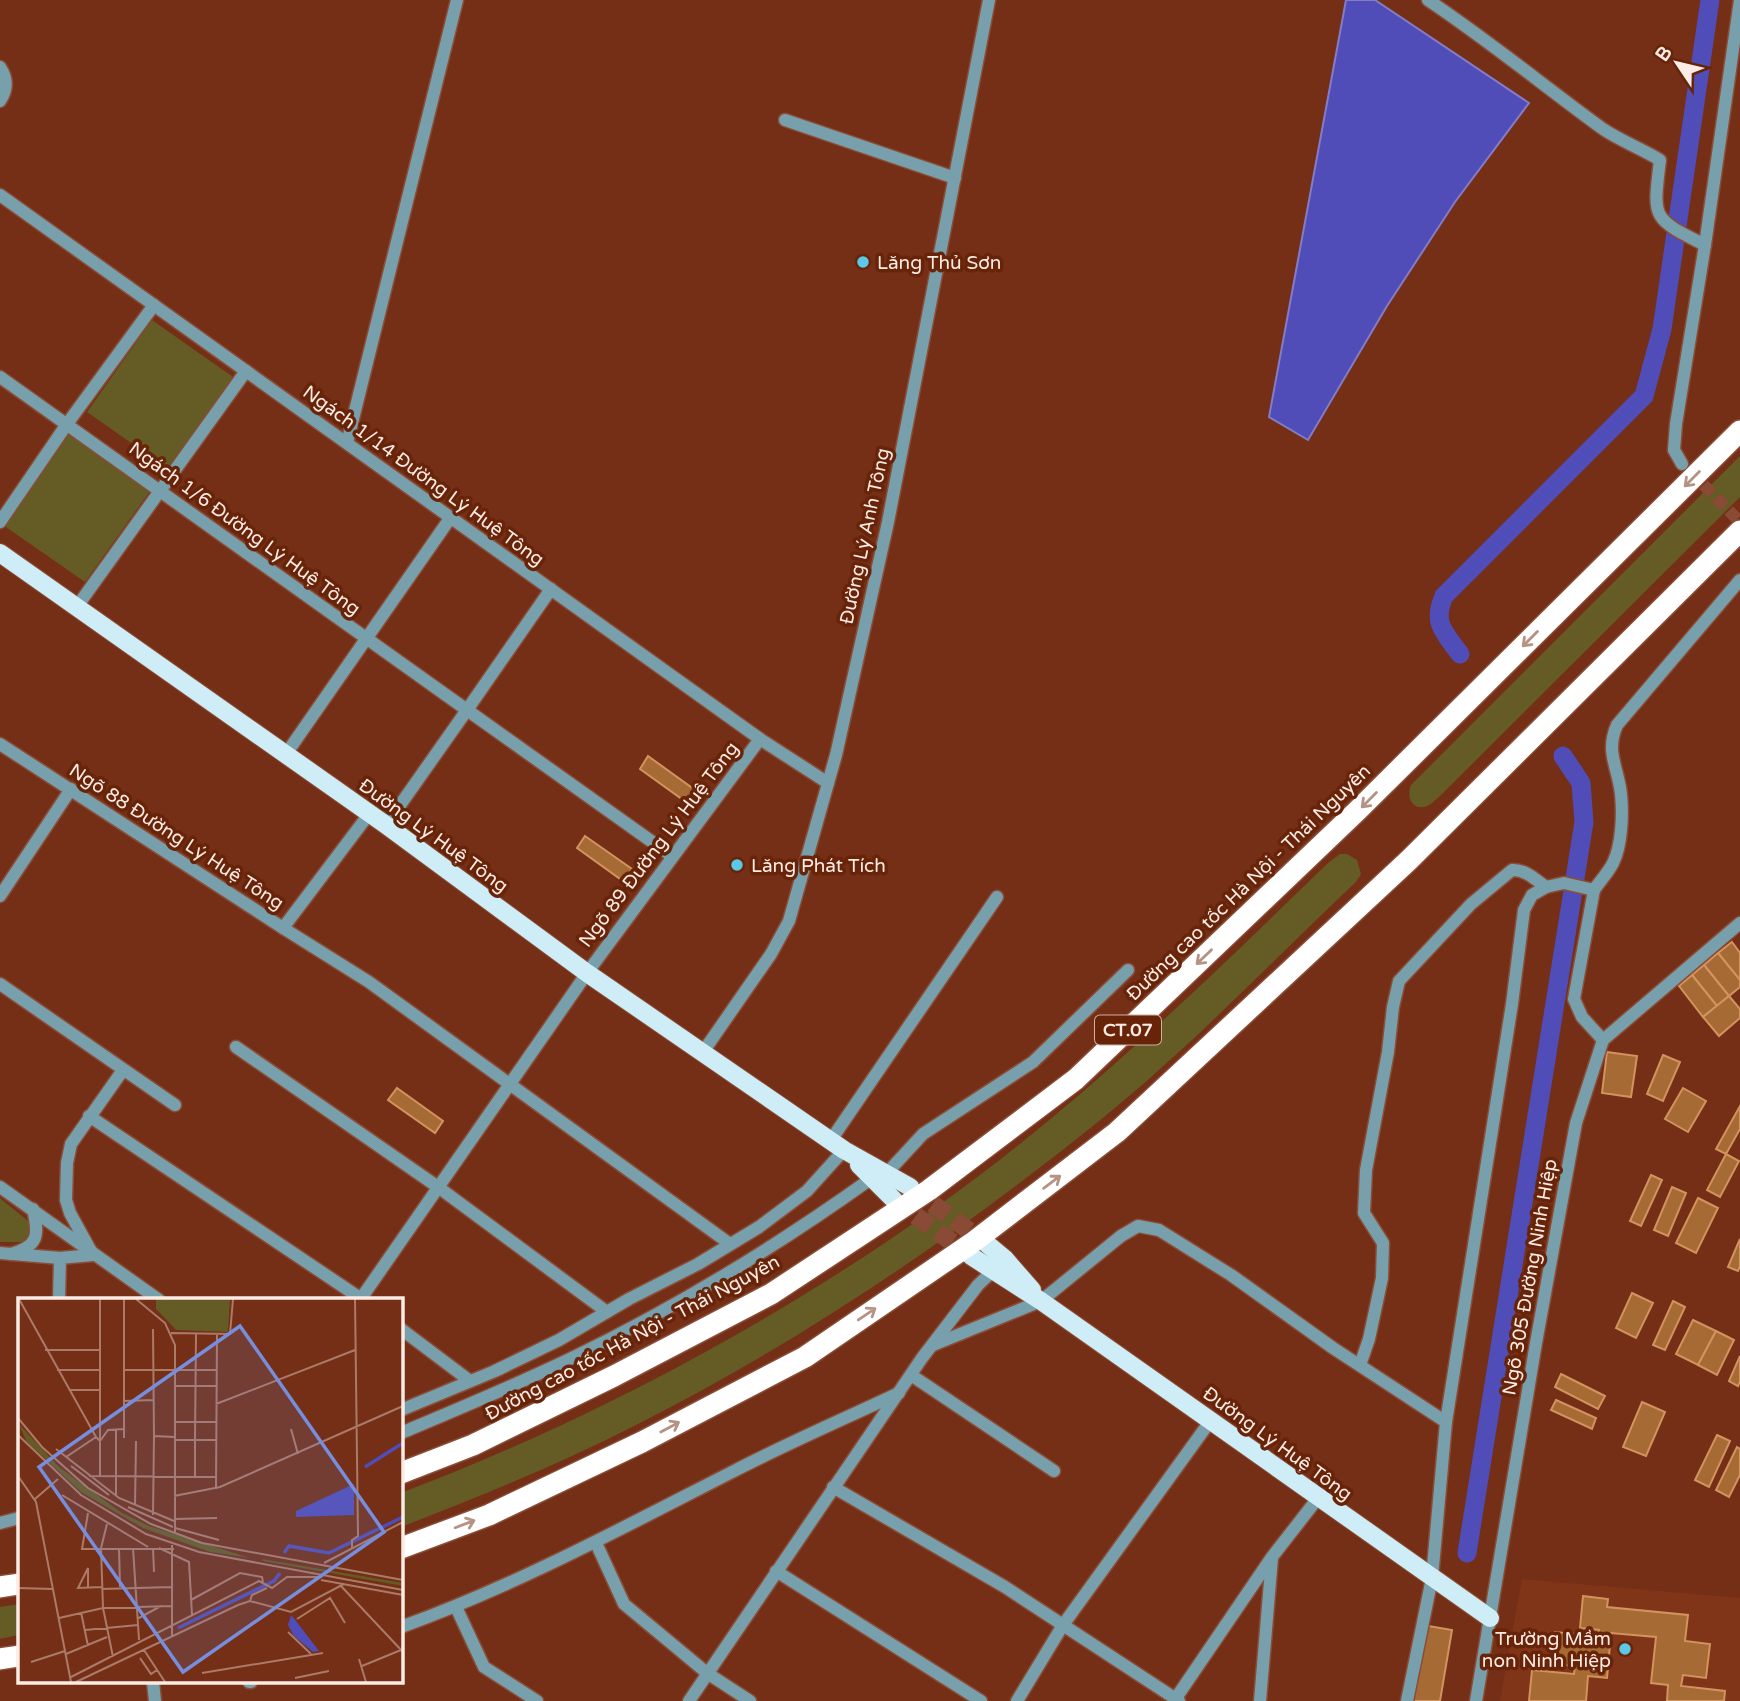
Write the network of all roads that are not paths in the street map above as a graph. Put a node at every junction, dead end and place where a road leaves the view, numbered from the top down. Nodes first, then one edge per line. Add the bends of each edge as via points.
1 (457, 0) edge
2 (989, 0) edge
3 (1428, 0) edge
4 (1740, 0) edge
5 (0, 67) edge
6 (0, 101) edge
7 (785, 120) dead end
8 (955, 178) junction
9 (0, 195) edge
10 (1705, 245) junction
11 (154, 305) junction
12 (246, 371) junction
13 (0, 377) edge
14 (67, 424) junction
15 (1740, 431) edge
16 (347, 443) junction
17 (1682, 464) tunnel mouth
18 (160, 491) junction
19 (451, 517) junction
20 (0, 522) edge
21 (1740, 531) edge
22 (0, 553) edge
23 (1740, 580) edge
24 (551, 589) junction
25 (76, 608) junction
26 (366, 638) junction
27 (467, 710) junction
28 (761, 738) junction
29 (0, 744) edge
30 (286, 754) junction
31 (828, 783) junction
32 (71, 789) junction
33 (369, 814) junction
34 (386, 825) junction
35 (672, 856) junction
36 (1546, 887) junction
37 (1590, 889) junction
38 (0, 896) edge
39 (997, 897) dead end
40 (1740, 923) edge
41 (283, 928) junction
42 (1128, 970) dead end
43 (587, 973) junction
44 (0, 984) edge
45 (1602, 1040) junction
46 (236, 1047) dead end
47 (703, 1052) junction
48 (123, 1069) junction
49 (512, 1084) junction
50 (175, 1105) dead end
51 (89, 1116) junction
52 (838, 1145) junction
53 (879, 1176) junction
54 (0, 1187) edge
55 (438, 1187) junction
56 (910, 1187) tunnel mouth
57 (894, 1200) tunnel mouth
58 (33, 1209) junction
59 (730, 1244) junction
60 (987, 1244) tunnel mouth
61 (5, 1253) edge
62 (93, 1255) junction
63 (971, 1256) tunnel mouth
64 (60, 1258) junction
65 (999, 1265) junction
66 (59, 1298) edge
67 (156, 1298) edge
68 (358, 1298) edge
69 (362, 1298) edge
70 (1041, 1301) junction
71 (607, 1312) junction
72 (402, 1330) edge
73 (933, 1345) junction
74 (1360, 1365) junction
75 (911, 1375) junction
76 (470, 1381) junction
77 (899, 1393) junction
78 (402, 1410) edge
79 (1211, 1420) junction
80 (1446, 1422) junction
81 (402, 1433) edge
82 (1054, 1471) dead end
83 (402, 1473) edge
84 (833, 1487) junction
85 (1318, 1498) junction
86 (18, 1518) edge
87 (0, 1523) edge
88 (596, 1543) junction
89 (402, 1548) edge
90 (1272, 1557) junction
91 (776, 1571) junction
92 (1432, 1578) junction
93 (18, 1584) edge
94 (0, 1587) edge
95 (456, 1607) junction
96 (1490, 1618) junction
97 (1063, 1625) junction
98 (402, 1627) edge
99 (18, 1656) edge
100 (0, 1659) edge
101 (707, 1673) junction
102 (1176, 1700) edge
103 (537, 1701) edge
104 (689, 1701) edge
105 (750, 1701) edge
106 (981, 1701) edge
107 (1017, 1701) edge
108 (1260, 1701) edge
109 (1407, 1701) edge
110 (1476, 1701) edge

1 - 16 street
2 - 8 street, Đường Lý Anh Tông
3 - 10 street via 1606,131 1661,160 1658,213 1669,227
4 - 10 street
5 - 6 street via 7,80
7 - 8 street
8 - 31 street, Đường Lý Anh Tông via 888,522
9 - 11 street, Ngách 1/14 Đường Lý Huệ Tông
10 - 17 street via 1676,424 1674,450
11 - 12 street, Ngách 1/14 Đường Lý Huệ Tông
11 - 14 street
12 - 16 street, Ngách 1/14 Đường Lý Huệ Tông
12 - 18 street
13 - 14 street, Ngách 1/6 Đường Lý Huệ Tông
14 - 18 street, Ngách 1/6 Đường Lý Huệ Tông
14 - 20 street
15 -> 83 highway, Đường cao tốc Hà Nội - Thái Nguyên / CT.07 via 1358,810 1076,1079 929,1190 771,1294 473,1445
16 - 19 street, Ngách 1/14 Đường Lý Huệ Tông
18 - 25 street
18 - 26 street, Ngách 1/6 Đường Lý Huệ Tông
19 - 24 street, Ngách 1/14 Đường Lý Huệ Tông
19 - 26 street
89 -> 21 highway via 489,1516 805,1357 972,1243 1118,1132 1409,860
22 - 25 main road, Đường Lý Huệ Tông
23 - 37 street via 1613,735 1611,751 1621,794 1620,834 1614,862
24 - 27 street
24 - 28 street, Ngách 1/14 Đường Lý Huệ Tông
25 - 30 main road, Đường Lý Huệ Tông
26 - 27 street, Ngách 1/6 Đường Lý Huệ Tông
26 - 30 street
27 - 34 street
27 - 35 street, Ngách 1/6 Đường Lý Huệ Tông
28 - 31 street, Ngách 1/14 Đường Lý Huệ Tông
28 - 35 street, Ngõ 89 Đường Lý Huệ Tông
29 - 32 street, Ngõ 88 Đường Lý Huệ Tông
30 - 33 main road, Đường Lý Huệ Tông
31 - 47 street, Đường Lý Anh Tông via 785,929
32 - 38 street
32 - 41 street, Ngõ 88 Đường Lý Huệ Tông
33 - 34 main road, Đường Lý Huệ Tông
33 - 41 street, Ngõ 88 Đường Lý Huệ Tông
34 - 43 main road, Đường Lý Huệ Tông
35 - 43 street, Ngõ 89 Đường Lý Huệ Tông
36 - 37 street via 1563,883
36 - 74 street via 1530,875 1512,870 1471,904 1399,981 1366,1170 1364,1213 1383,1242 1382,1278
36 - 80 street via 1532,895 1524,910
37 - 45 street via 1574,999 1582,1017
39 - 52 street
40 - 45 street
41 - 49 street via 369,982
42 - 53 street via 1033,1062 923,1133
43 - 47 main road, Đường Lý Huệ Tông
43 - 49 street, Ngõ 89 Đường Lý Huệ Tông
44 - 48 street
45 - 96 street, Ngõ 305 Đường Ninh Hiệp via 1576,1122
46 - 55 street
47 - 52 main road, Đường Lý Huệ Tông
48 - 50 street
48 - 51 street
49 - 55 street, Ngõ 89 Đường Lý Huệ Tông
49 - 59 street
51 - 62 street via 71,1144 66,1200
51 - 68 street
52 - 53 main road, Đường Lý Huệ Tông
52 - 59 street via 807,1191
53 - 56 main road, Đường Lý Huệ Tông
53 - 57 main road, Đường Lý Huệ Tông
53 - 81 street via 716,1282 572,1358
54 - 58 street
55 - 69 street, Ngõ 89 Đường Lý Huệ Tông
55 - 71 street
58 - 61 street via 38,1228 35,1240 23,1250
58 - 62 street
59 - 71 street
60 - 65 main road, Đường Lý Huệ Tông
61 - 64 street
62 - 64 street
62 - 67 street
63 - 65 main road, Đường Lý Huệ Tông
64 - 66 street
65 - 70 main road, Đường Lý Huệ Tông
65 - 73 street
70 - 73 street
70 - 74 street via 1138,1226 1159,1230
70 - 79 main road, Đường Lý Huệ Tông
71 - 76 street
72 - 76 street
73 - 75 street
74 - 80 street
75 - 77 street
75 - 82 street
76 - 78 street
77 - 84 street
77 - 88 street
79 - 85 main road, Đường Lý Huệ Tông
79 - 97 street
80 - 92 street
84 - 91 street
84 - 97 street
85 - 90 street
85 - 92 main road, Đường Lý Huệ Tông
86 - 87 street
88 - 95 street
88 - 101 street via 624,1604
90 - 102 street
90 - 108 street
91 - 101 street
91 - 106 street
92 - 96 main road, Đường Lý Huệ Tông
92 - 109 street
93 - 94 highway
95 - 98 street
95 - 103 street via 484,1667
96 - 110 street, Ngõ 305 Đường Ninh Hiệp
97 - 102 street
97 - 107 street
99 - 100 highway
101 - 104 street
101 - 105 street

